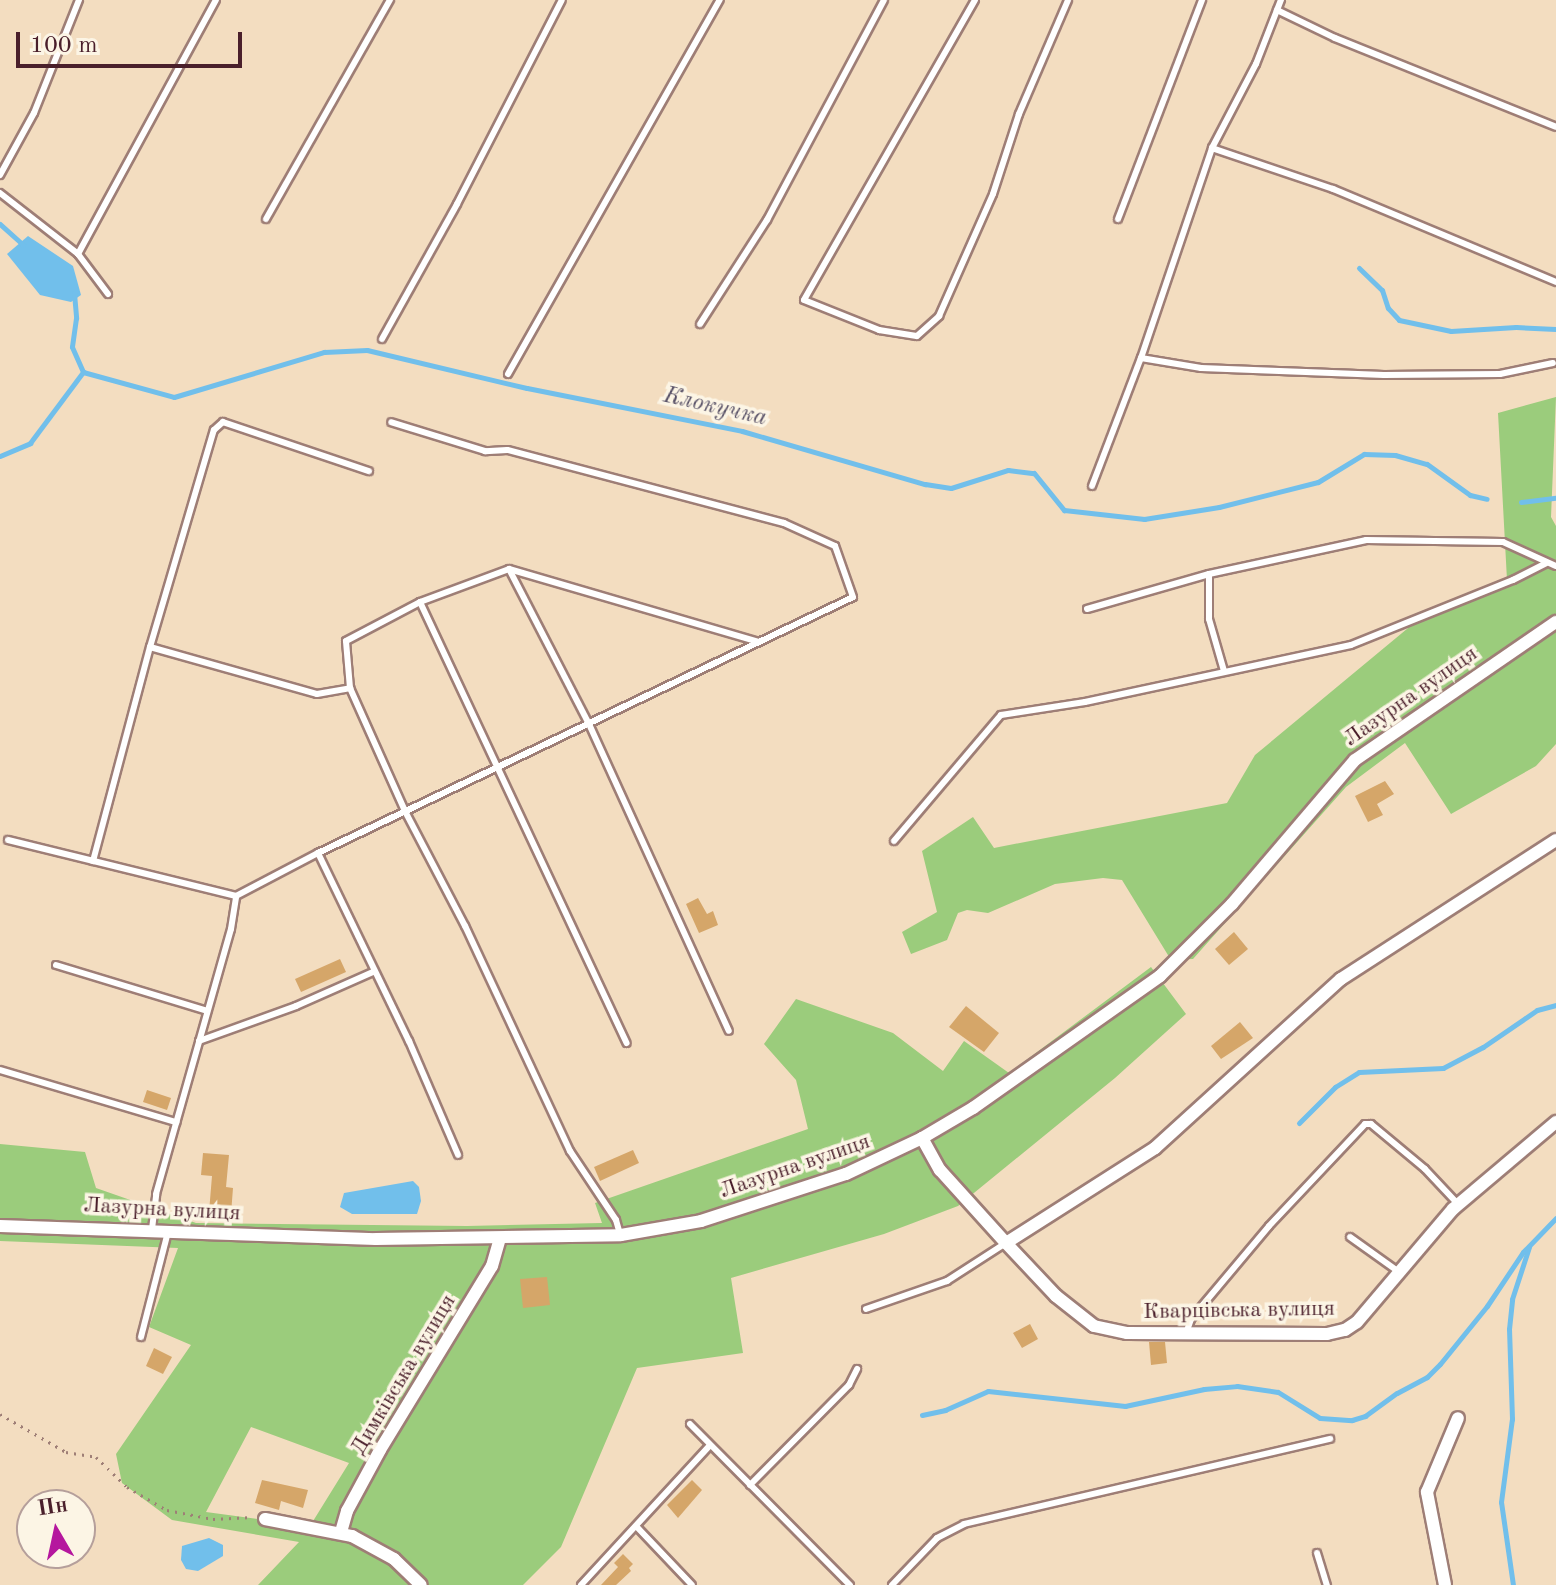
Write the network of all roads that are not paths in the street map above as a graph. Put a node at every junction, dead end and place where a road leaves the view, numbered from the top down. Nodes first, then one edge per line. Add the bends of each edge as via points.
1 (79, 0) edge
2 (216, 0) edge
3 (390, 0) edge
4 (562, 0) edge
5 (720, 0) edge
6 (884, 0) edge
7 (975, 0) edge
8 (1068, 0) edge
9 (1202, 0) edge
10 (1281, 0) edge
11 (1277, 10) junction
12 (1556, 127) edge
13 (1212, 148) junction
14 (0, 175) edge
15 (0, 193) edge
16 (266, 219) dead end
17 (1118, 219) dead end
18 (78, 254) junction
19 (1556, 282) edge
20 (108, 294) dead end
21 (700, 324) dead end
22 (382, 339) dead end
23 (1141, 358) junction
24 (1553, 363) dead end
25 (508, 374) dead end
26 (391, 422) dead end
27 (369, 471) dead end
28 (1092, 486) dead end
29 (1546, 563) junction
30 (1556, 566) edge
31 (509, 569) junction
32 (1209, 574) junction
33 (420, 602) junction
34 (1087, 609) dead end
35 (1556, 622) edge
36 (759, 642) junction
37 (150, 647) junction
38 (1224, 671) junction
39 (350, 688) junction
40 (589, 724) junction
41 (499, 767) junction
42 (405, 811) junction
43 (8, 840) dead end
44 (1556, 840) edge
45 (894, 841) dead end
46 (318, 853) junction
47 (93, 861) junction
48 (236, 896) junction
49 (56, 965) dead end
50 (375, 971) junction
51 (207, 1011) junction
52 (729, 1031) dead end
53 (199, 1041) junction
54 (627, 1043) dead end
55 (0, 1070) edge
56 (176, 1122) junction
57 (1556, 1122) edge
58 (922, 1138) junction
59 (458, 1155) dead end
60 (1458, 1204) junction
61 (0, 1226) edge
62 (152, 1229) junction
63 (169, 1230) junction
64 (621, 1235) junction
65 (1350, 1237) dead end
66 (500, 1238) junction
67 (1006, 1243) junction
68 (1399, 1273) junction
69 (866, 1309) dead end
70 (1186, 1333) junction
71 (141, 1337) dead end
72 (857, 1369) dead end
73 (1458, 1418) dead end
74 (690, 1424) dead end
75 (1330, 1439) dead end
76 (710, 1445) junction
77 (750, 1485) junction
78 (265, 1519) road end
79 (636, 1526) junction
80 (341, 1532) junction
81 (1317, 1553) dead end
82 (421, 1585) edge
83 (581, 1585) edge
84 (692, 1585) edge
85 (850, 1585) edge
86 (892, 1585) edge
87 (1327, 1585) edge
88 (1445, 1585) edge

1 - 14 lane via 34,113
2 - 18 lane
3 - 16 lane
4 - 22 lane
5 - 25 lane
6 - 21 lane via 767,220
7 - 8 lane via 804,300 879,330 917,336 939,316
9 - 17 lane
10 - 11 lane
11 - 12 lane
11 - 13 lane via 1256,64
13 - 19 lane via 1357,198
13 - 23 lane
15 - 18 lane
18 - 20 lane
23 - 24 lane via 1201,368 1384,375 1507,374
23 - 28 lane
26 - 36 lane via 485,451 507,450 784,523 835,546 853,597
27 - 37 lane via 223,422 214,430
29 - 30 lane
29 - 32 lane via 1503,542 1381,539
29 - 38 lane via 1351,645
31 - 33 lane
31 - 36 lane
31 - 40 lane
32 - 34 lane
32 - 38 lane via 1209,619
33 - 39 lane via 346,641
33 - 41 lane
35 - 58 street, Лазурна вулиця via 1355,760 1219,918 1160,976
36 - 40 lane
37 - 39 lane via 317,694
37 - 47 lane
38 - 45 lane via 1001,715
39 - 42 lane
40 - 41 lane
40 - 52 lane
41 - 42 lane
41 - 54 lane
42 - 46 lane
42 - 64 lane via 566,1143
43 - 47 lane
44 - 67 street via 1341,979 1155,1148
46 - 48 lane
46 - 50 lane
47 - 48 lane
48 - 51 lane
49 - 51 lane
50 - 53 lane
50 - 59 lane
51 - 53 lane
53 - 56 lane
55 - 56 lane
56 - 62 lane
57 - 60 street, Кварцівська вулиця
58 - 64 street, Лазурна вулиця via 803,1189 701,1221
58 - 67 street, Кварцівська вулиця via 940,1170
60 - 68 street, Кварцівська вулиця
60 - 70 lane via 1425,1169 1365,1124 1269,1226 1191,1319
61 - 62 street, Лазурна вулиця
62 - 63 street, Лазурна вулиця
63 - 66 street, Лазурна вулиця
63 - 71 lane
64 - 66 street, Лазурна вулиця
65 - 68 lane
66 - 80 street, Димківська вулиця via 483,1284 380,1450
67 - 69 lane via 947,1281
67 - 70 street, Кварцівська вулиця via 1056,1296 1094,1326 1112,1332
68 - 70 street, Кварцівська вулиця via 1365,1315 1340,1332
72 - 77 lane via 849,1385
73 - 88 street via 1427,1492
74 - 76 lane
75 - 86 lane via 964,1524 937,1538
76 - 77 lane
76 - 79 lane
77 - 85 lane
78 - 80 street
79 - 83 lane
79 - 84 lane
80 - 82 street via 381,1550
81 - 87 lane

